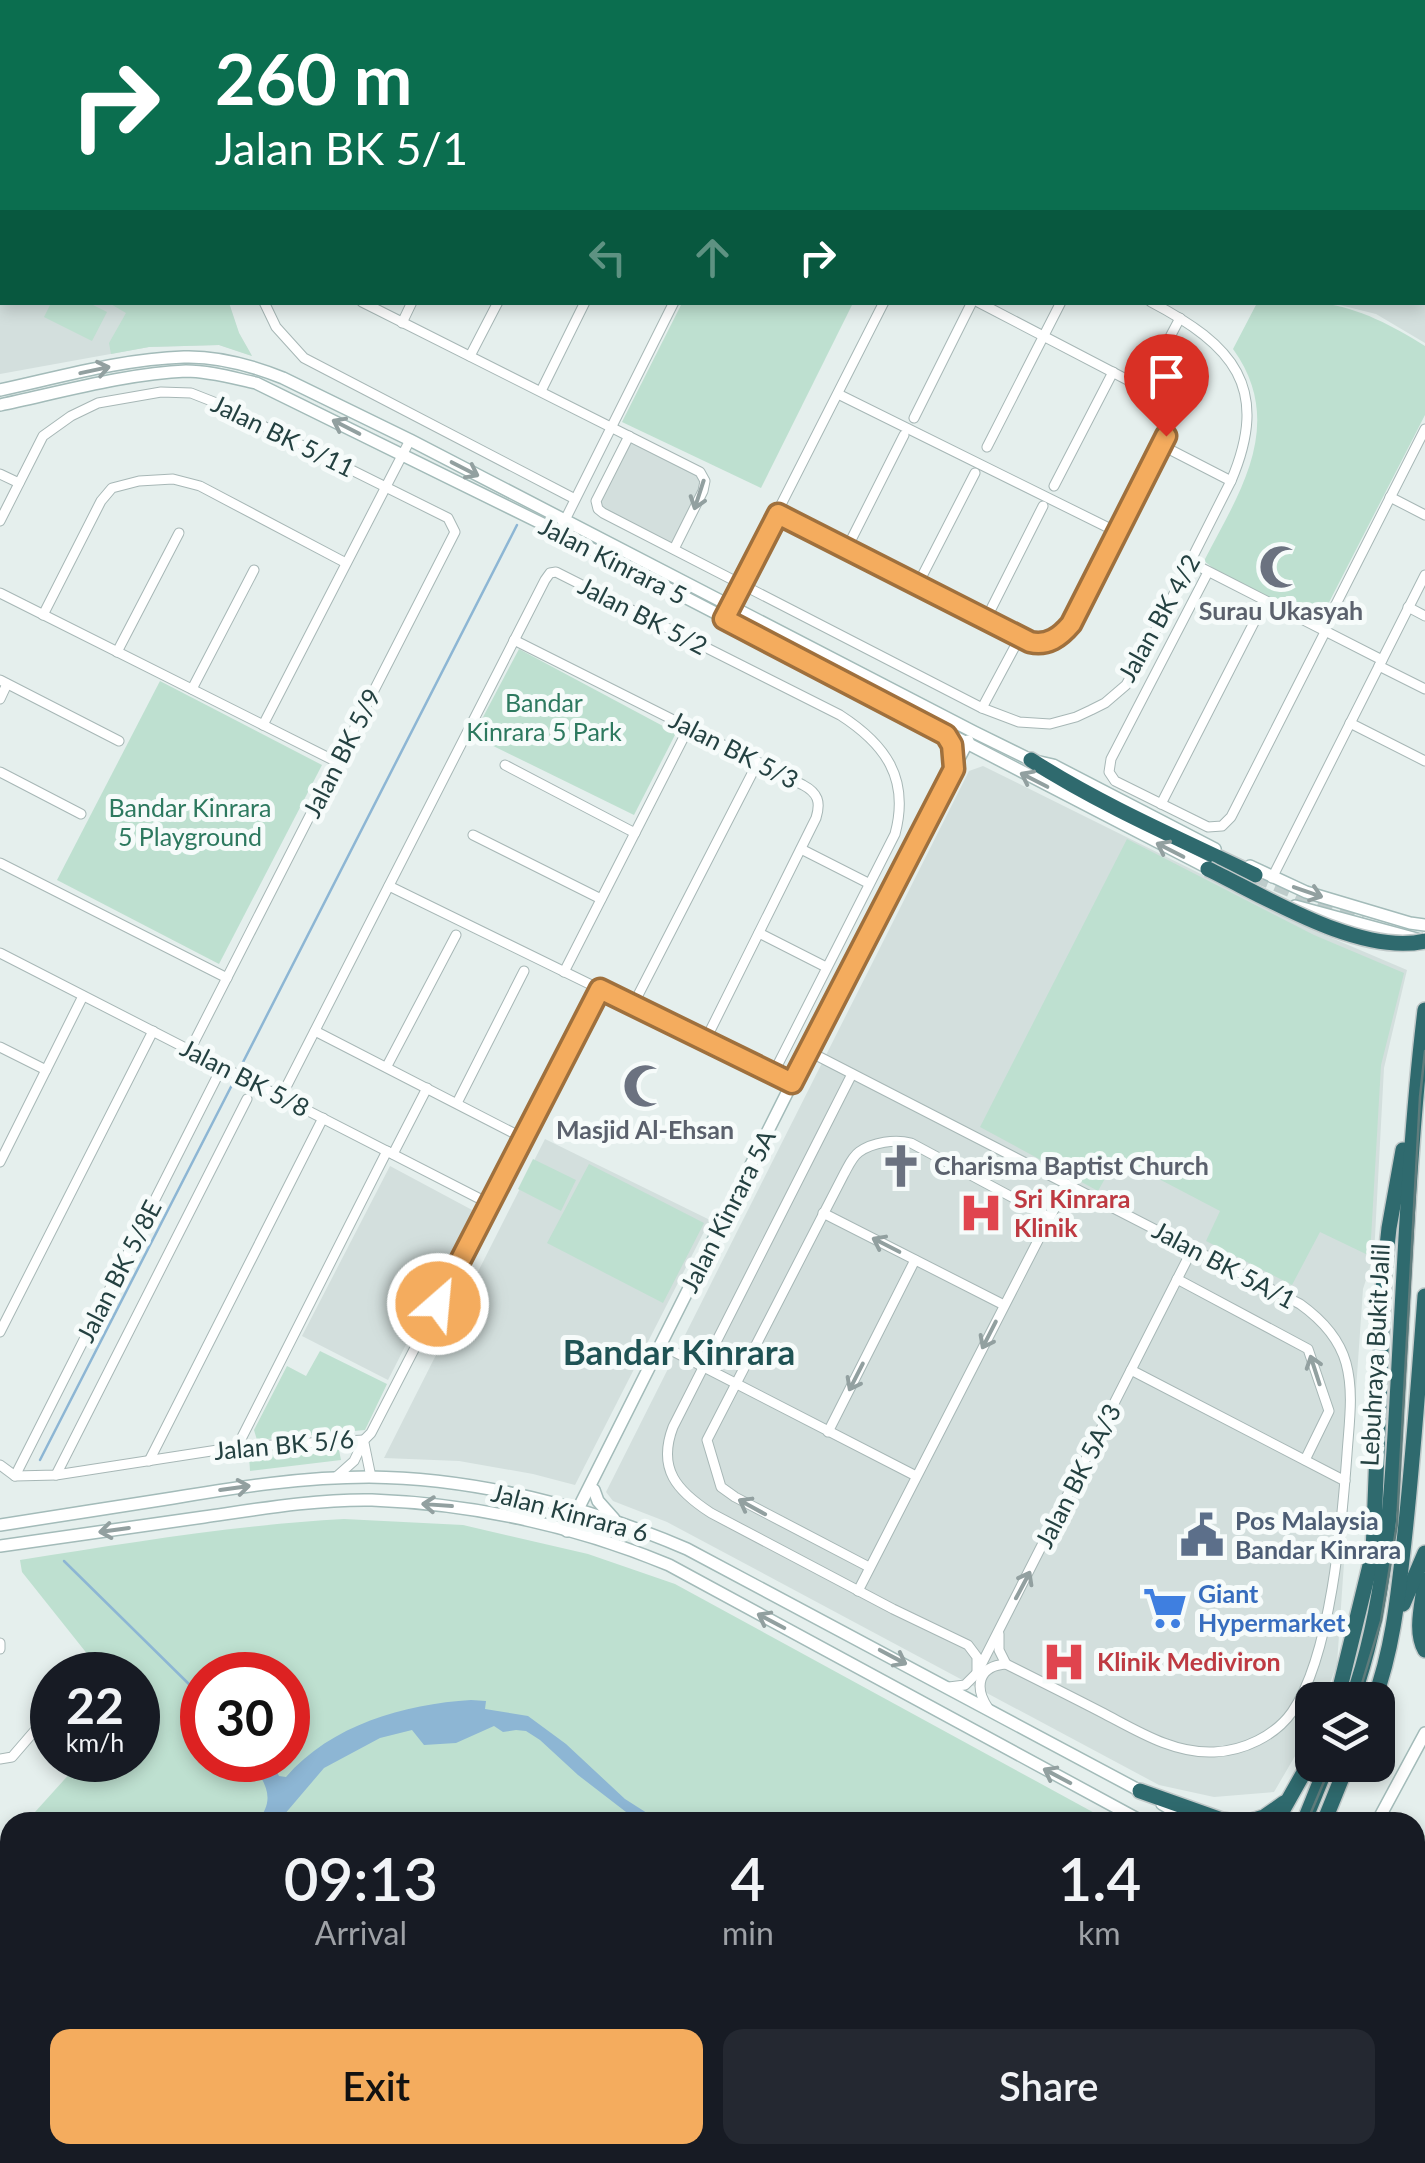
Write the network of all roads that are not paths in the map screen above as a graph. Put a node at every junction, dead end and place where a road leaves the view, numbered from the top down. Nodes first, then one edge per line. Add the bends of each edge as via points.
1 (265, 305) edge
2 (368, 305) edge
3 (411, 305) edge
4 (496, 305) edge
5 (584, 305) edge
6 (673, 305) edge
7 (882, 305) edge
8 (973, 305) edge
9 (981, 305) edge
10 (1060, 305) edge
11 (1156, 305) edge
12 (1180, 318) junction
13 (402, 323) junction
14 (1044, 337) junction
15 (470, 356) junction
16 (1112, 372) junction
17 (1144, 388) junction
18 (0, 390) edge
19 (541, 391) junction
20 (838, 394) junction
21 (0, 405) edge
22 (914, 418) dead end
23 (612, 427) junction
24 (1425, 429) edge
25 (904, 435) dead end
26 (628, 436) junction
27 (410, 440) junction
28 (1161, 444) junction
29 (988, 447) dead end
30 (402, 456) junction
31 (975, 473) dead end
32 (0, 474) edge
33 (1232, 481) junction
34 (19, 483) junction
35 (386, 486) junction
36 (1054, 486) dead end
37 (1390, 498) junction
38 (575, 499) junction
39 (1044, 506) dead end
40 (778, 514) junction
41 (1425, 515) edge
42 (0, 521) edge
43 (561, 526) junction
44 (1116, 532) junction
45 (180, 533) dead end
46 (847, 548) junction
47 (674, 549) junction
48 (346, 562) junction
49 (1190, 562) junction
50 (254, 570) dead end
51 (1208, 572) junction
52 (1425, 574) edge
53 (742, 583) junction
54 (918, 584) junction
55 (0, 593) edge
56 (1265, 601) junction
57 (1408, 608) junction
58 (727, 613) junction
59 (43, 615) junction
60 (1330, 616) dead end
61 (1425, 616) edge
62 (986, 619) junction
63 (1325, 632) junction
64 (1020, 637) junction
65 (514, 640) junction
66 (117, 652) junction
67 (1380, 663) junction
68 (4, 682) edge
69 (192, 689) junction
70 (1425, 689) edge
71 (0, 699) edge
72 (982, 708) junction
73 (1350, 724) junction
74 (263, 725) junction
75 (689, 727) junction
76 (976, 733) junction
77 (946, 735) junction
78 (119, 741) dead end
79 (969, 746) junction
80 (988, 756) junction
81 (1031, 760) junction
82 (1425, 761) edge
83 (338, 762) junction
84 (758, 762) junction
85 (504, 764) dead end
86 (959, 766) junction
87 (0, 772) edge
88 (1162, 804) junction
89 (81, 814) dead end
90 (635, 832) junction
91 (474, 836) dead end
92 (802, 850) junction
93 (0, 862) edge
94 (1208, 868) joint
95 (1254, 876) tunnel mouth
96 (1272, 878) junction
97 (868, 883) junction
98 (389, 886) junction
99 (601, 899) junction
100 (1425, 925) edge
101 (759, 933) junction
102 (456, 935) dead end
103 (1425, 942) edge
104 (0, 953) edge
105 (826, 967) junction
106 (524, 971) dead end
107 (564, 972) junction
108 (228, 978) junction
109 (600, 989) junction
110 (83, 996) junction
111 (632, 1005) junction
112 (1425, 1010) edge
113 (315, 1031) junction
114 (153, 1032) junction
115 (705, 1041) junction
116 (0, 1047) edge
117 (190, 1050) junction
118 (812, 1053) junction
119 (386, 1066) junction
120 (222, 1067) junction
121 (46, 1070) junction
122 (773, 1074) junction
123 (852, 1074) junction
124 (795, 1085) junction
125 (427, 1088) junction
126 (282, 1097) junction
127 (247, 1099) dead end
128 (457, 1103) junction
129 (1414, 1103) junction
130 (324, 1118) junction
131 (0, 1132) edge
132 (12, 1138) junction
133 (524, 1138) junction
134 (390, 1153) junction
135 (0, 1162) edge
136 (1066, 1184) junction
137 (490, 1204) junction
138 (823, 1213) junction
139 (1050, 1217) junction
140 (1193, 1248) junction
141 (915, 1260) junction
142 (1177, 1278) junction
143 (1425, 1296) edge
144 (1004, 1305) junction
145 (0, 1332) edge
146 (664, 1346) junction
147 (703, 1366) junction
148 (1131, 1370) junction
149 (734, 1384) junction
150 (828, 1432) junction
151 (364, 1440) junction
152 (236, 1447) junction
153 (1306, 1460) junction
154 (149, 1461) junction
155 (0, 1465) edge
156 (56, 1474) junction
157 (14, 1476) junction
158 (916, 1476) junction
159 (371, 1478) junction
160 (334, 1479) junction
161 (1345, 1480) junction
162 (591, 1489) junction
163 (553, 1505) junction
164 (580, 1512) junction
165 (618, 1522) junction
166 (1, 1525) edge
167 (570, 1532) junction
168 (0, 1546) edge
169 (1373, 1552) junction
170 (1425, 1553) edge
171 (870, 1568) junction
172 (1425, 1580) edge
173 (858, 1591) junction
174 (998, 1633) junction
175 (1370, 1638) junction
176 (1392, 1641) junction
177 (968, 1645) junction
178 (1425, 1650) edge
179 (1006, 1664) junction
180 (977, 1673) junction
181 (1341, 1682) edge
182 (1358, 1682) edge
183 (1379, 1682) edge
184 (949, 1687) junction
185 (990, 1710) junction
186 (1425, 1733) edge
187 (30, 1736) edge
188 (0, 1759) edge
189 (1299, 1782) edge
190 (1320, 1782) edge
191 (1340, 1782) edge
192 (1140, 1790) junction
193 (1291, 1797) junction
194 (1124, 1812) edge
195 (1176, 1812) edge
196 (1205, 1812) edge
197 (1271, 1812) edge
198 (1282, 1812) edge
199 (1308, 1812) edge
200 (1328, 1812) edge
201 (1382, 1812) edge

1 - 38 street via 304,358
2 - 13 street
3 - 13 street
4 - 15 street
5 - 19 street
6 - 23 street
7 - 20 street
8 - 22 street
9 - 14 street
10 - 14 street
11 - 12 street, Jalan BK 4/2
12 - 17 street
12 - 33 street, Jalan BK 4/2 via 1215,343 1240,378 1248,429
13 - 15 street
14 - 16 street
14 - 29 street
15 - 19 street
16 - 17 street
16 - 36 street
17 - 28 street via 1158,396 1168,415
18 -> 27 main road, Jalan Kinrara 5 via 140,361 214,360 261,369
19 - 23 street
20 - 40 street
20 - 44 street
30 -> 21 main road, Jalan Kinrara 5 via 276,391 207,373 130,378
23 - 26 street
23 - 38 street
24 - 37 street
25 - 46 street
26 -> 47 street via 700,472 705,481
26 - 47 street, Jalan BK 4/2 via 596,505
27 - 30 street
27 -> 43 main road, Jalan Kinrara 5
28 - 33 street
28 - 44 street
30 - 35 street
30 - 43 main road, Jalan Kinrara 5
31 - 54 street
32 - 34 street
33 - 49 street, Jalan BK 4/2
34 - 35 street, Jalan BK 5/11 via 43,436 70,416 161,392 191,393 219,404
34 - 42 street, Jalan BK 5/11
35 - 48 street
35 - 83 street, Jalan BK 5/9 via 448,518 455,532
37 - 41 street
37 - 60 street
38 - 43 street
39 - 62 street
40 - 46 street
40 - 53 street
43 - 58 main road, Jalan Kinrara 5
44 - 64 street via 1064,632 1038,644
45 - 66 street
46 - 54 street
47 - 53 street, Jalan BK 4/2
48 - 59 street via 200,486 139,481 112,488 101,502
48 - 74 street
49 - 51 street
49 - 72 street, Jalan BK 4/2 via 1126,685 1105,702 1050,724 1019,722
50 - 69 street
51 - 56 street
51 - 88 street via 1111,758 1115,781
52 - 57 street
53 - 58 street
53 - 72 street, Jalan BK 4/2
54 - 62 street
55 - 59 street
56 - 63 street
56 - 88 street
57 - 61 street
57 - 67 street
58 - 76 main road, Jalan Kinrara 5
58 - 77 main road, Jalan Kinrara 5
59 - 66 street
62 - 64 street
63 - 67 street
63 - 88 street via 1231,817 1208,827
64 - 72 street
65 - 75 street, Jalan BK 5/3
65 - 97 street, Jalan BK 5/2 via 544,580 556,572 865,732 890,764 900,802 895,834
65 - 98 street, Jalan BK 5/2
66 - 69 street
67 - 70 street
67 - 73 street
68 - 71 street
68 - 78 street
69 - 74 street
73 - 82 street
73 - 96 street
74 - 83 street
75 - 84 street, Jalan BK 5/3
75 - 90 street
76 - 79 main road, Jalan Kinrara 5A
76 - 81 main road, Jalan Kinrara 5
77 - 79 main road, Jalan Kinrara 5
77 - 86 main road
79 - 80 main road, Jalan Kinrara 5
79 - 86 main road, Jalan Kinrara 5A
80 - 86 main road
94 -> 80 main road, Jalan Kinrara 5
81 - 95 highway
81 - 96 main road, Jalan Kinrara 5 via 1053,765
83 - 108 street, Jalan BK 5/9
84 - 92 street, Jalan BK 5/3 via 816,794 818,810
84 - 111 street
85 - 90 street
86 - 118 main road, Jalan Kinrara 5A
87 - 89 street
90 - 99 street
91 - 99 street
92 - 97 street
92 - 101 street, Jalan BK 5/3
93 - 108 street
94 - 103 highway, bridge via 1354,935 1386,944
96 -> 100 main road, Jalan Kinrara 5
97 - 105 street, Jalan BK 5/2
98 - 107 street
98 - 113 street, Jalan BK 5/2
99 - 107 street
101 - 105 street
101 - 115 street, Jalan BK 5/3
102 - 119 street
104 - 110 street, Jalan BK 5/8
105 - 122 street, Jalan BK 5/2
106 - 128 street
107 - 109 street
108 - 117 street, Jalan BK 5/9
109 - 111 street
109 - 133 street, Jalan BK 5/6
110 - 114 street, Jalan BK 5/8
110 - 121 street
111 - 115 street
112 - 129 highway, Lebuhraya Bukit Jalil
113 - 119 street
113 - 126 street, Jalan BK 5/2
114 - 117 street, Jalan BK 5/8
114 - 145 street
115 - 122 street
116 - 121 street
117 - 120 street, Jalan BK 5/8
118 - 123 street, Jalan BK 5A/1
118 - 124 main road, Jalan Kinrara 5A
119 - 125 street
120 - 126 street, Jalan BK 5/8
120 - 157 street, Jalan BK 5/8E
121 - 132 street
122 - 124 street
123 - 136 street, Jalan BK 5A/1
123 - 147 street
124 - 146 main road, Jalan Kinrara 5A
125 - 128 street
125 - 134 street
126 - 130 street, Jalan BK 5/8
127 - 156 street
128 - 133 street
129 - 169 highway via 1384,1274
129 - 175 highway, Lebuhraya Bukit Jalil via 1391,1517
130 - 134 street, Jalan BK 5/8
130 - 154 street
131 - 132 street
132 - 135 street
133 - 137 street, Jalan BK 5/6
134 - 137 street, Jalan BK 5/8
134 - 152 street
136 - 139 street
136 - 140 street, Jalan BK 5A/1
137 - 151 street, Jalan BK 5/6
138 - 139 street via 855,1155 900,1140
141 -> 138 street
138 - 149 street
139 - 144 street
140 - 142 street, Jalan BK 5A/3
140 - 161 street, Jalan BK 5A/1 via 1300,1304 1334,1338 1349,1380
141 - 144 street
141 -> 150 street
142 - 148 street, Jalan BK 5A/3
153 -> 142 street via 1328,1411 1308,1349
143 - 176 highway, Lebuhraya Bukit Jalil
144 -> 158 street
146 - 147 street
146 - 162 main road, Jalan Kinrara 5A
147 - 149 street
147 - 173 street via 669,1437 670,1470 680,1490
148 - 153 street
174 -> 148 street, Jalan BK 5A/3
149 - 150 street
171 -> 149 street via 721,1486 707,1440
150 - 158 street
151 - 152 street, Jalan BK 5/6
151 - 159 street
151 - 160 street
152 - 154 street, Jalan BK 5/6
153 - 161 street
154 - 156 street, Jalan BK 5/6
155 - 157 street
156 - 157 street, Jalan BK 5/6
158 - 171 street
159 - 160 main road, Jalan Kinrara 6
159 - 163 main road, Jalan Kinrara 6 via 474,1487
166 -> 160 main road, Jalan Kinrara 6
161 - 179 street, Jalan BK 5A/1 via 1318,1648 1290,1715 1267,1735 1228,1751 1184,1750
162 - 163 main road
162 - 164 main road, Jalan Kinrara 5A
162 - 165 main road
163 - 164 main road, Jalan Kinrara 6
164 - 165 main road, Jalan Kinrara 6
164 - 167 main road, Jalan Kinrara 5A
165 -> 184 main road, Jalan Kinrara 6 via 686,1549
167 -> 168 main road, Jalan Kinrara 6 via 468,1508 370,1500
194 -> 167 main road, Jalan Kinrara 6 via 669,1566
169 - 175 highway
169 - 181 highway
170 - 176 highway
171 - 173 street
172 - 178 highway via 1419,1631
173 - 177 street
174 - 177 street
174 - 179 street
174 - 180 street, Jalan BK 5A/3
175 - 182 highway, Lebuhraya Bukit Jalil
176 - 183 highway, Lebuhraya Bukit Jalil
177 - 180 street
179 - 185 street via 993,1666 981,1680
180 - 184 street via 965,1685
184 - 185 main road, Jalan Kinrara 6
185 - 192 main road, Jalan Kinrara 6
186 - 201 main road
187 - 188 street via 12,1758
189 - 193 highway
190 - 199 highway
191 - 200 highway
192 - 195 main road, Jalan Kinrara 6
192 - 196 highway
193 - 197 highway
193 - 198 highway

